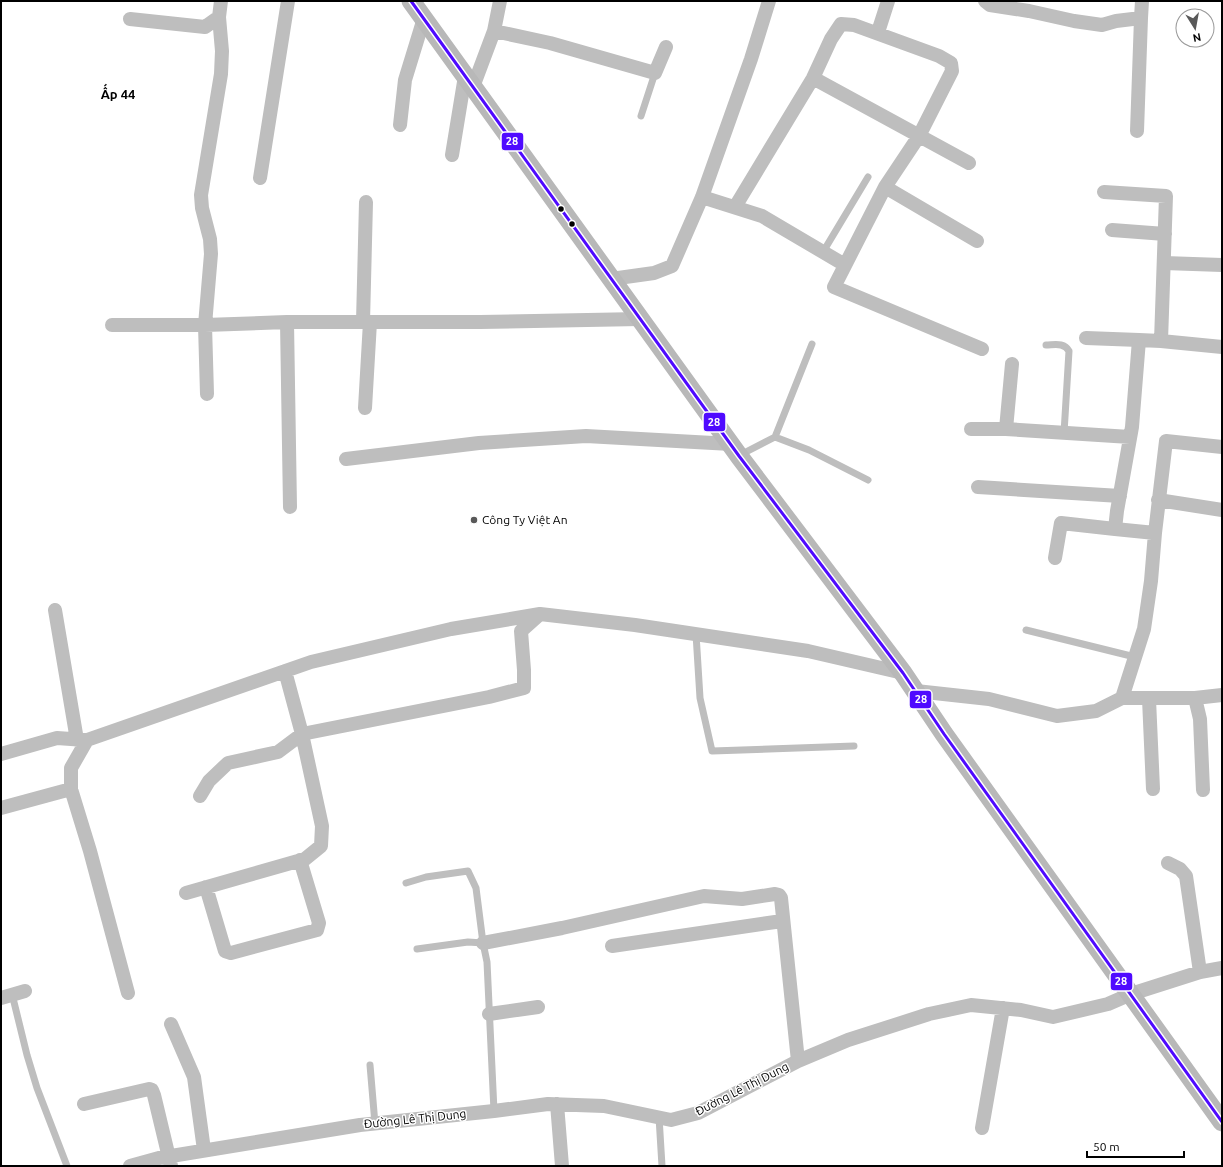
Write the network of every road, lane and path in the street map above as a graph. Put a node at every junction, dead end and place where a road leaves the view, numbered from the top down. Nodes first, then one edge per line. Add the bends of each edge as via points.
1 (221, 1) edge
2 (288, 1) edge
3 (411, 1) edge
4 (500, 1) edge
5 (769, 1) edge
6 (888, 1) edge
7 (985, 1) edge
8 (1142, 1) edge
9 (219, 17) junction
10 (424, 18) junction
11 (1141, 18) junction
12 (130, 19) dead end
13 (494, 30) junction
14 (876, 32) junction
15 (666, 47) dead end
16 (655, 72) junction
17 (813, 78) junction
18 (469, 81) junction
19 (641, 116) dead end
20 (400, 125) dead end
21 (1137, 131) dead end
22 (919, 136) junction
23 (452, 155) dead end
24 (969, 163) dead end
25 (868, 177) dead end
26 (260, 178) dead end
27 (885, 187) junction
28 (1104, 192) dead end
29 (702, 197) junction
30 (366, 202) dead end
31 (735, 207) junction
32 (1112, 230) dead end
33 (1165, 234) junction
34 (977, 241) dead end
35 (823, 252) junction
36 (1164, 263) junction
37 (845, 265) junction
38 (1222, 265) edge
39 (611, 279) junction
40 (640, 319) junction
41 (287, 322) junction
42 (367, 322) junction
43 (112, 325) dead end
44 (205, 326) junction
45 (1086, 338) dead end
46 (1139, 340) junction
47 (1161, 341) junction
48 (812, 344) dead end
49 (1046, 345) dead end
50 (1222, 347) edge
51 (982, 349) dead end
52 (1012, 364) dead end
53 (208, 394) dead end
54 (365, 408) dead end
55 (971, 429) dead end
56 (1006, 429) junction
57 (1064, 434) junction
58 (775, 437) junction
59 (1130, 437) junction
60 (1222, 447) edge
61 (735, 450) junction
62 (346, 458) dead end
63 (868, 480) dead end
64 (978, 487) dead end
65 (1120, 496) junction
66 (1158, 500) junction
67 (290, 507) dead end
68 (1222, 510) edge
69 (1116, 529) junction
70 (1155, 533) junction
71 (1056, 558) dead end
72 (55, 610) dead end
73 (540, 614) junction
74 (1026, 630) dead end
75 (696, 634) junction
76 (1135, 657) junction
77 (285, 671) junction
78 (903, 673) junction
79 (916, 691) junction
80 (1222, 695) edge
81 (1122, 698) junction
82 (1195, 698) junction
83 (1149, 699) junction
84 (302, 734) junction
85 (82, 740) junction
86 (854, 746) dead end
87 (1, 754) edge
88 (71, 789) junction
89 (1153, 789) dead end
90 (1202, 790) dead end
91 (200, 796) dead end
92 (1, 808) edge
93 (300, 860) junction
94 (1168, 863) dead end
95 (406, 883) dead end
96 (206, 887) junction
97 (186, 893) dead end
98 (782, 921) junction
99 (483, 943) junction
100 (612, 946) dead end
101 (417, 949) dead end
102 (1222, 968) edge
103 (1200, 972) junction
104 (128, 993) dead end
105 (13, 994) edge
106 (1131, 994) junction
107 (538, 1007) dead end
108 (1003, 1008) junction
109 (488, 1014) junction
110 (171, 1024) dead end
111 (798, 1061) junction
112 (370, 1065) dead end
113 (84, 1104) dead end
114 (557, 1104) junction
115 (494, 1111) junction
116 (1219, 1114) edge
117 (659, 1117) junction
118 (375, 1124) junction
119 (982, 1128) dead end
120 (204, 1150) junction
121 (170, 1161) edge
122 (67, 1166) edge
123 (130, 1166) edge
124 (562, 1166) edge
125 (662, 1166) edge

1 - 9 street
2 - 26 street
3 - 10 main road
4 - 13 street
5 - 29 street
6 - 14 street
7 - 11 street via 990,5 1102,25
8 - 11 street
9 - 12 street via 206,27
9 - 44 street via 221,74 201,195 211,254
10 - 18 main road
10 - 20 street via 405,80
11 - 21 street
13 - 16 street
13 - 18 street
14 - 17 street via 841,24
14 - 22 street via 951,63 952,71
15 - 16 street
16 - 19 lane
17 - 22 street
17 - 31 street
18 - 23 street
18 - 39 main road
22 - 24 street
22 - 27 street
25 - 35 lane
27 - 34 street
27 - 37 street
28 - 33 street via 1166,196
29 - 31 street
29 - 39 street via 672,266 654,273
30 - 42 street
31 - 35 street via 762,216
32 - 33 street
33 - 36 street
35 - 37 street
36 - 38 street
36 - 47 street
37 - 51 street via 834,287
39 - 40 main road
40 - 42 street
40 - 61 main road
41 - 42 street
41 - 44 street
41 - 67 street
42 - 54 street
43 - 44 street
44 - 53 street
45 - 46 street
46 - 47 street
46 - 59 street
47 - 50 street
48 - 58 lane
49 - 57 lane via 1063,345 1069,351
52 - 56 street
55 - 56 street
56 - 57 street
57 - 59 street
58 - 61 lane
58 - 63 lane via 809,450
59 - 65 street
60 - 66 street via 1166,441
61 - 62 street via 586,436 479,443
61 - 78 main road
64 - 65 street
65 - 69 street
66 - 68 street
66 - 70 street
69 - 70 street
69 - 71 street via 1061,523
70 - 76 street via 1144,629
72 - 85 street
73 - 75 street
73 - 77 street via 451,629 310,662
73 - 84 street via 521,631 524,688
74 - 76 lane
75 - 78 street via 808,652
75 - 86 lane via 700,698 712,751
76 - 81 street
77 - 84 street
77 - 85 street
78 - 79 main road
79 - 81 street via 989,699 1057,716 1096,711
79 - 106 main road via 944,734
80 - 82 street
81 - 83 street
82 - 83 street
82 - 90 street via 1200,719
83 - 89 street
84 - 91 street via 278,752 228,763 209,781
84 - 93 street via 322,826 322,846 306,859
85 - 87 street via 57,738
85 - 88 street via 71,768
88 - 92 street
88 - 104 street
93 - 96 street
93 - 96 street via 319,924 317,930 231,953 225,951
94 - 103 street via 1180,869 1186,876
95 - 99 lane via 426,877 468,871 476,888
96 - 97 street
98 - 99 street via 779,895 742,899 704,896
98 - 100 street
98 - 111 street
99 - 101 lane via 468,942
99 - 109 lane
102 - 103 street, Đường Lê Thị Dung
103 - 106 street, Đường Lê Thị Dung
105 - 122 lane via 37,1088
106 - 108 street, Đường Lê Thị Dung via 1108,1004 1053,1017
106 - 116 main road
107 - 109 street
108 - 111 street, Đường Lê Thị Dung via 970,1005 929,1014 848,1040
108 - 119 street
109 - 115 lane
110 - 120 street via 194,1077
111 - 117 street, Đường Lê Thị Dung via 698,1114 671,1120
112 - 118 lane
113 - 121 street via 152,1090
114 - 115 street, Đường Lê Thị Dung
114 - 117 street, Đường Lê Thị Dung via 604,1106
114 - 124 street
115 - 118 street, Đường Lê Thị Dung
117 - 125 lane
118 - 120 street, Đường Lê Thị Dung
120 - 121 street, Đường Lê Thị Dung
121 - 123 street, Đường Lê Thị Dung

